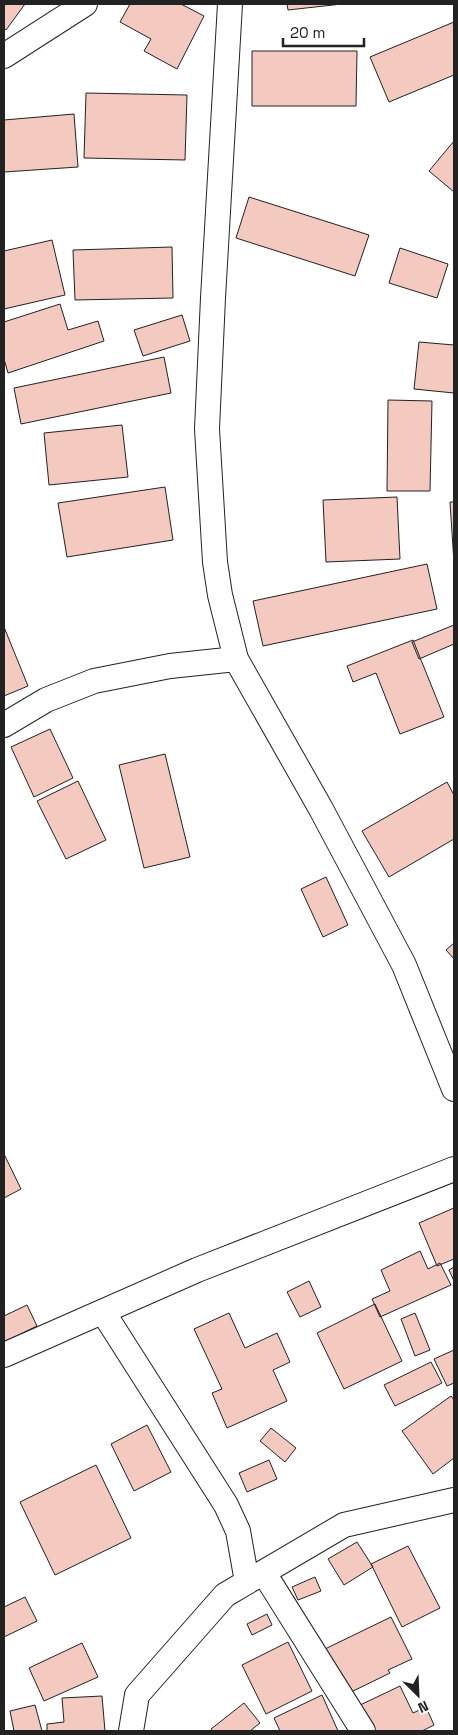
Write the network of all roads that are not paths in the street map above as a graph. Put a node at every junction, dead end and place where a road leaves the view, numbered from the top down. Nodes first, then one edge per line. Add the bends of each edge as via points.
1 (85, 4) edge
2 (230, 4) edge
3 (4, 56) edge
4 (236, 659) junction
5 (4, 725) edge
6 (454, 1089) edge
7 (454, 1169) edge
8 (103, 1312) junction
9 (4, 1355) edge
10 (454, 1500) edge
11 (255, 1578) junction
12 (131, 1731) edge
13 (363, 1731) edge

1 - 3 street
2 - 4 street via 207,429 215,562
4 - 5 street via 170,666 94,680 46,700
4 - 6 street via 321,808 404,965
7 - 8 street via 197,1270
8 - 9 street
8 - 11 street via 226,1504
10 - 11 street via 344,1525
11 - 12 street via 225,1595 137,1695
11 - 13 street

